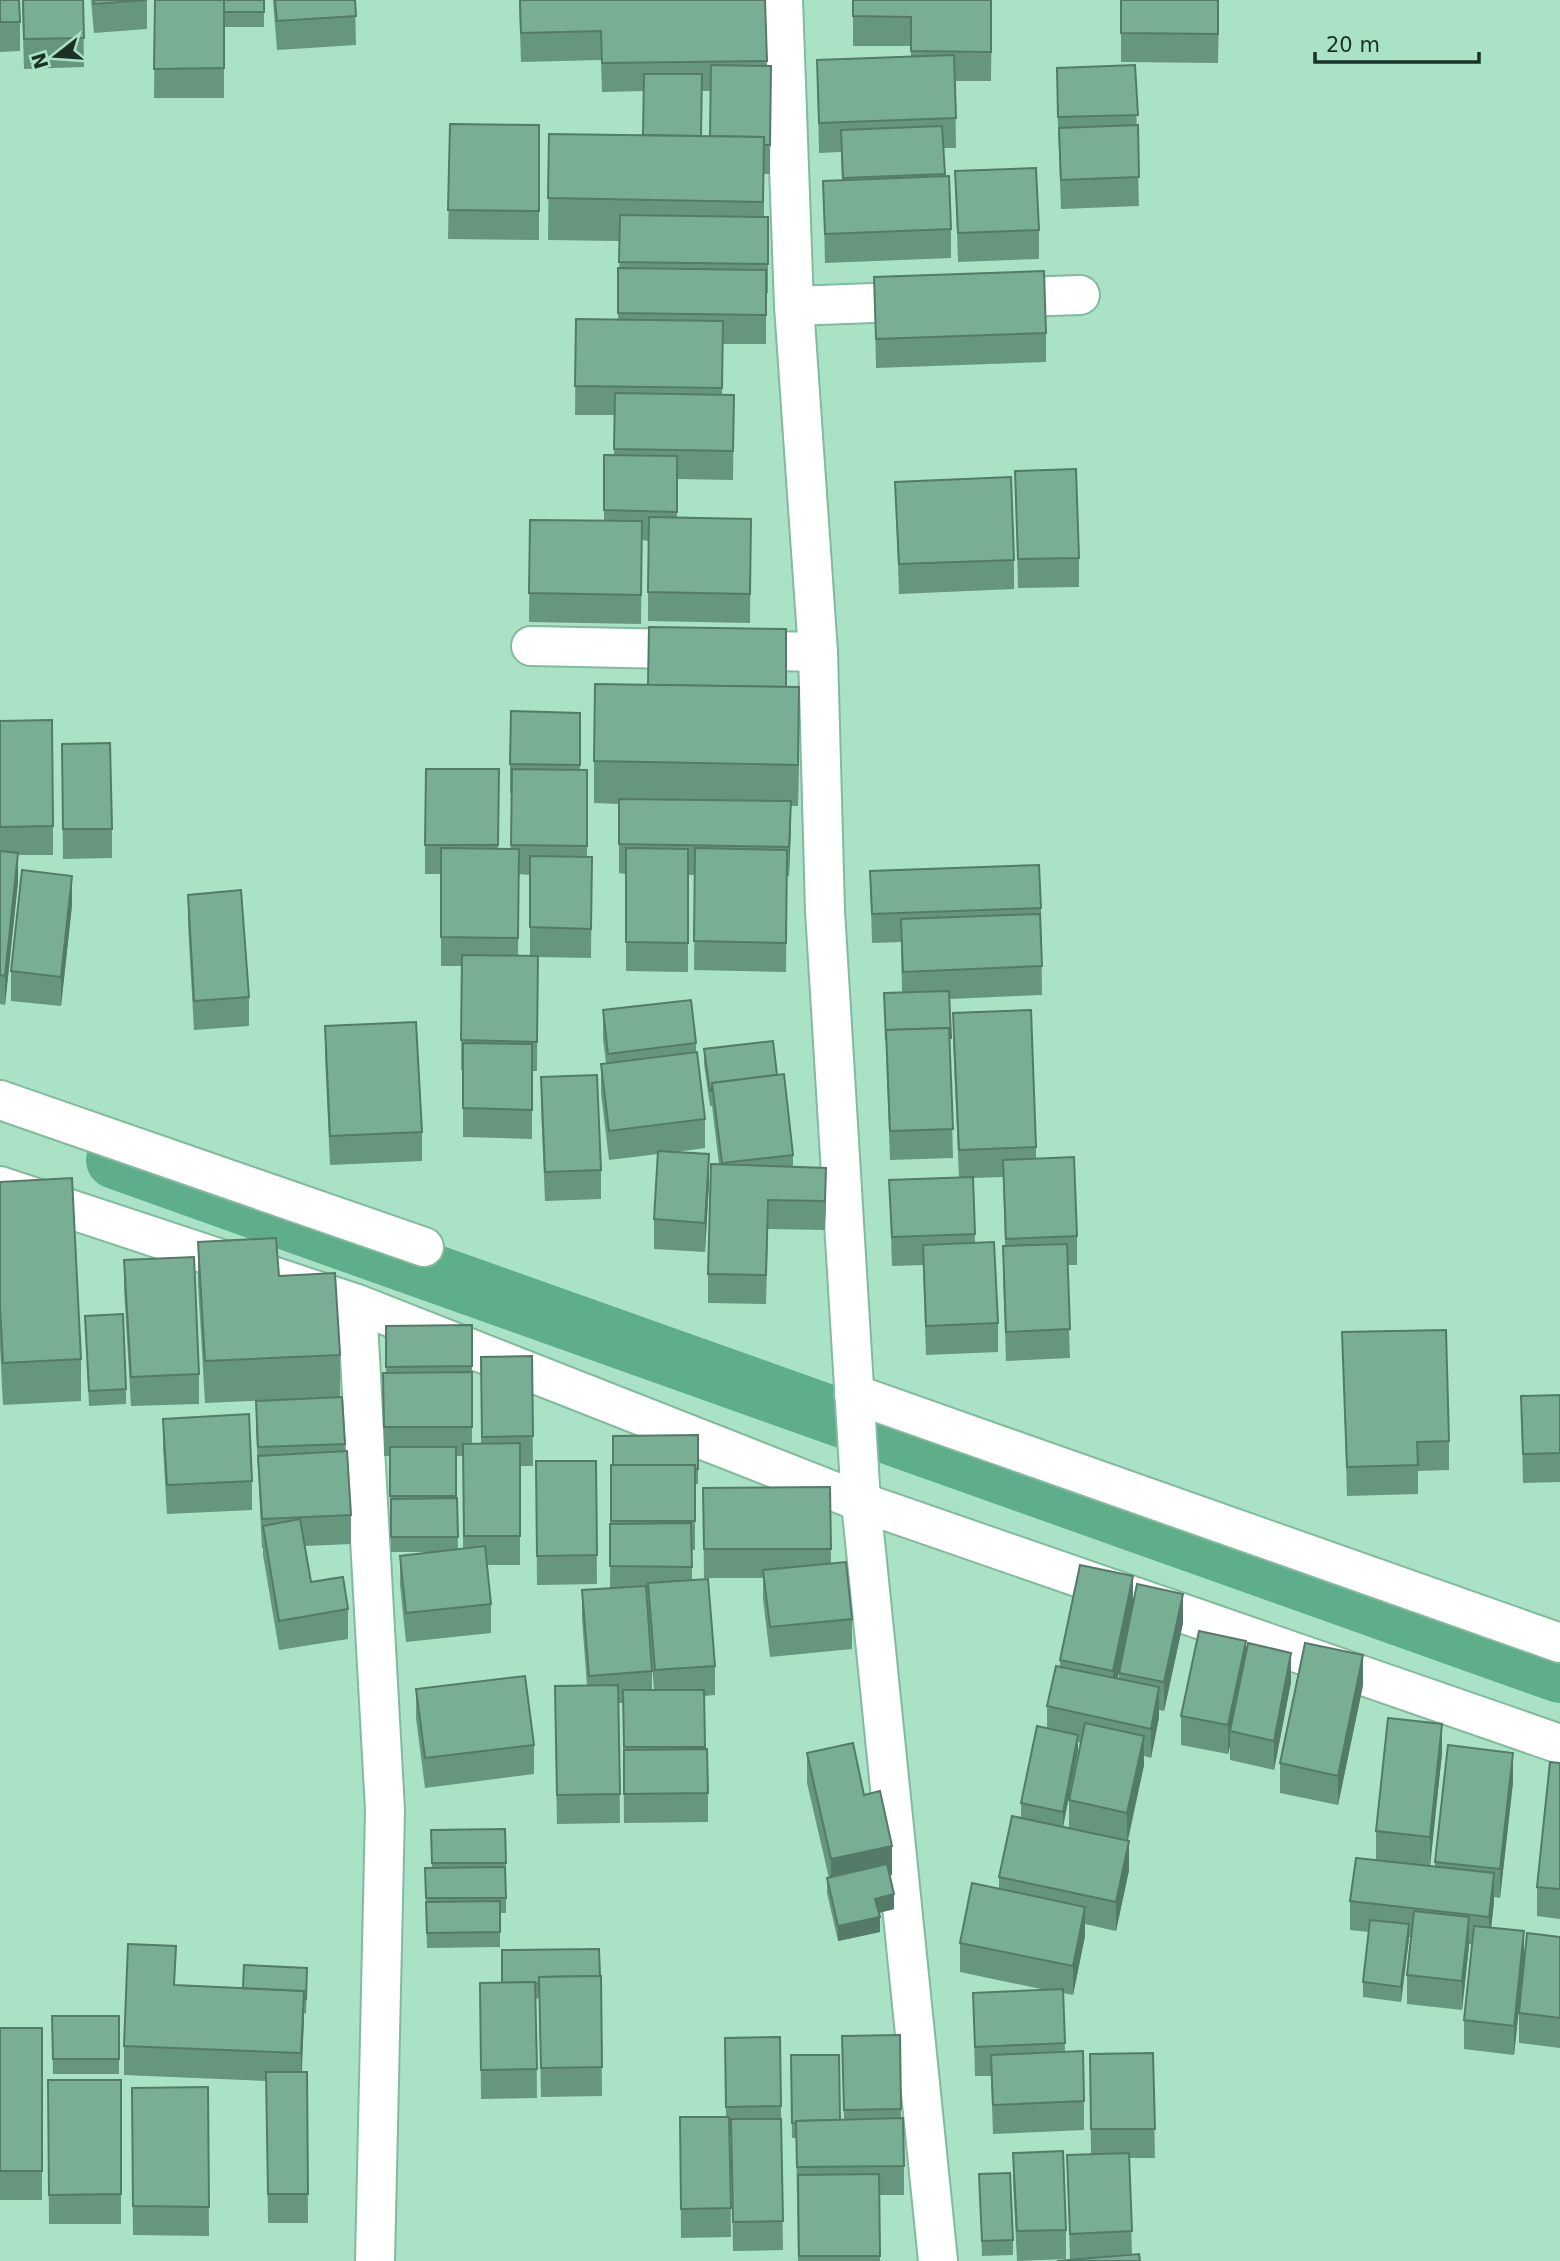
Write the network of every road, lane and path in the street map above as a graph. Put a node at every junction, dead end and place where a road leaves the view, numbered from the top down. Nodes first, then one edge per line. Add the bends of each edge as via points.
1 (783, 0) edge
2 (1080, 295) dead end
3 (794, 306) junction
4 (531, 646) dead end
5 (818, 652) junction
6 (0, 1100) edge
7 (0, 1186) edge
8 (424, 1247) dead end
9 (357, 1304) junction
10 (854, 1400) junction
11 (861, 1494) junction
12 (1560, 1643) edge
13 (1560, 1744) edge
14 (375, 2261) edge
15 (938, 2261) edge

1 - 3 street
2 - 3 street
3 - 5 street
4 - 5 street
5 - 10 street via 825,911
6 - 8 street
7 - 9 street
9 - 11 street
9 - 14 street via 384,1810
10 - 11 street
10 - 12 street
11 - 13 street
11 - 15 street

